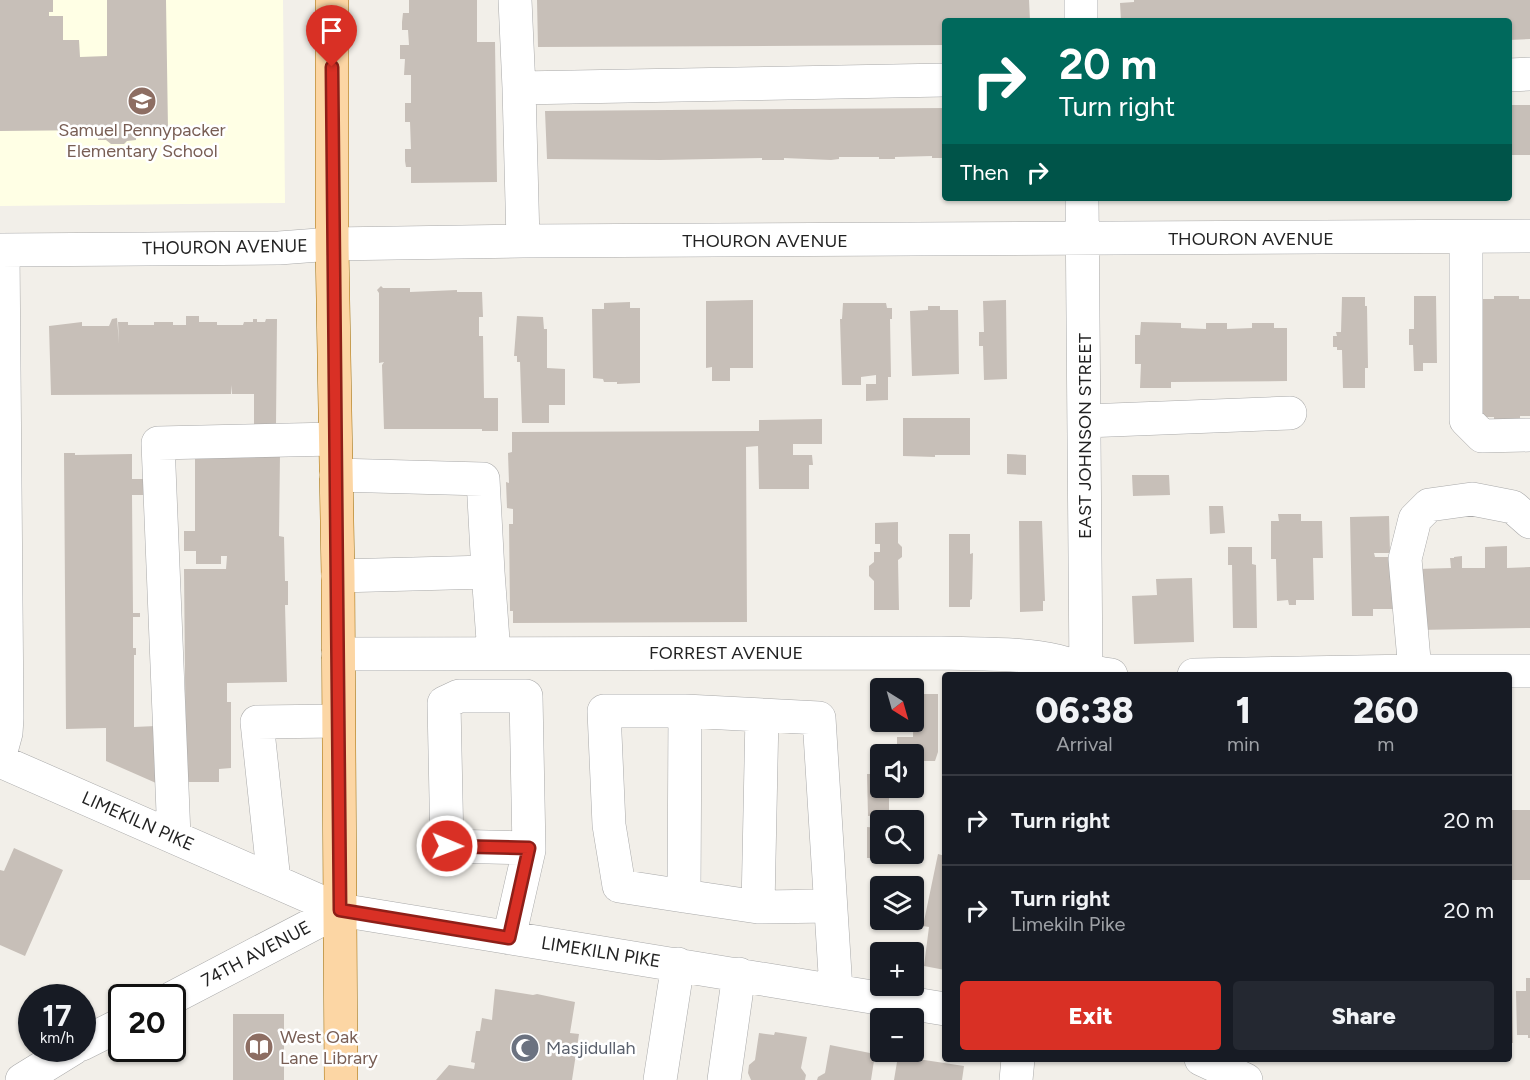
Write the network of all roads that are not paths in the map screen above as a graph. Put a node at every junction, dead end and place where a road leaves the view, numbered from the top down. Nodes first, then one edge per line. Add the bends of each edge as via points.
1 (332, 0) edge
2 (515, 0) edge
3 (1080, 0) edge
4 (1081, 18) edge
5 (1512, 75) edge
6 (1530, 75) edge
7 (942, 80) edge
8 (519, 88) junction
9 (1082, 201) edge
10 (1530, 236) edge
11 (1466, 238) junction
12 (1083, 240) junction
13 (524, 241) junction
14 (332, 244) junction
15 (2, 250) edge
16 (1290, 413) dead end
17 (1085, 422) junction
18 (3, 434) edge
19 (1530, 435) edge
20 (335, 439) junction
21 (336, 475) junction
22 (1530, 522) edge
23 (3, 555) edge
24 (488, 572) junction
25 (338, 576) junction
26 (338, 654) junction
27 (494, 654) junction
28 (1415, 671) junction
29 (1530, 671) edge
30 (1088, 672) edge
31 (1094, 672) edge
32 (1360, 672) edge
33 (685, 711) junction
34 (762, 715) junction
35 (338, 721) junction
36 (0, 755) edge
37 (0, 761) edge
38 (174, 837) junction
39 (529, 848) junction
40 (274, 882) junction
41 (684, 896) junction
42 (830, 906) junction
43 (758, 907) junction
44 (340, 910) junction
45 (509, 938) junction
46 (678, 964) junction
47 (740, 974) junction
48 (836, 990) junction
49 (186, 991) edge
50 (942, 1008) edge
51 (51, 1062) edge
52 (1018, 1062) edge
53 (1207, 1062) edge
54 (22, 1080) edge
55 (341, 1080) edge
56 (660, 1080) edge
57 (724, 1080) edge
58 (1016, 1080) edge
59 (1246, 1080) edge

1 - 14 main road
2 - 8 street
3 - 4 street
5 - 6 street
7 - 8 street
8 - 13 street
9 - 12 street, EAST JOHNSON STREET
10 - 11 street, THOURON AVENUE
11 - 12 street, THOURON AVENUE
11 - 19 street via 1466,420 1482,436
12 - 13 street, THOURON AVENUE
12 - 17 street, EAST JOHNSON STREET
13 - 14 street, THOURON AVENUE
14 - 15 street, THOURON AVENUE via 279,248
14 - 20 main road
15 - 18 street
16 - 17 street
17 - 31 street, EAST JOHNSON STREET
18 - 23 street
20 - 21 main road
20 - 38 street via 158,442
21 - 24 street via 483,479
21 - 25 main road
22 - 28 street via 1513,507 1472,499 1429,505 1415,519 1405,559
23 - 36 street via 7,718
24 - 25 street
24 - 27 street
25 - 26 main road
26 - 27 street, FORREST AVENUE
26 - 35 main road
27 - 30 street, FORREST AVENUE via 941,653 1039,658
28 - 29 street
28 - 32 street
33 - 34 street
33 - 41 street
33 - 41 street via 604,711 609,825 619,886
34 - 42 street via 819,718
34 - 43 street
35 - 40 street via 257,722
35 - 44 main road
37 - 38 street, LIMEKILN PIKE
38 - 40 street, LIMEKILN PIKE
39 - 39 street via 447,846 444,703 459,696 526,696
39 - 45 street
40 - 44 street, LIMEKILN PIKE
41 - 43 street
42 - 43 street
42 - 48 street
44 - 45 street, LIMEKILN PIKE
44 - 49 street, 74TH AVENUE
44 - 55 main road
45 - 46 street, LIMEKILN PIKE
46 - 47 street, LIMEKILN PIKE
46 - 56 street
47 - 48 street, LIMEKILN PIKE
47 - 57 street
48 - 50 street, LIMEKILN PIKE
51 - 54 street
52 - 58 street
53 - 59 street

